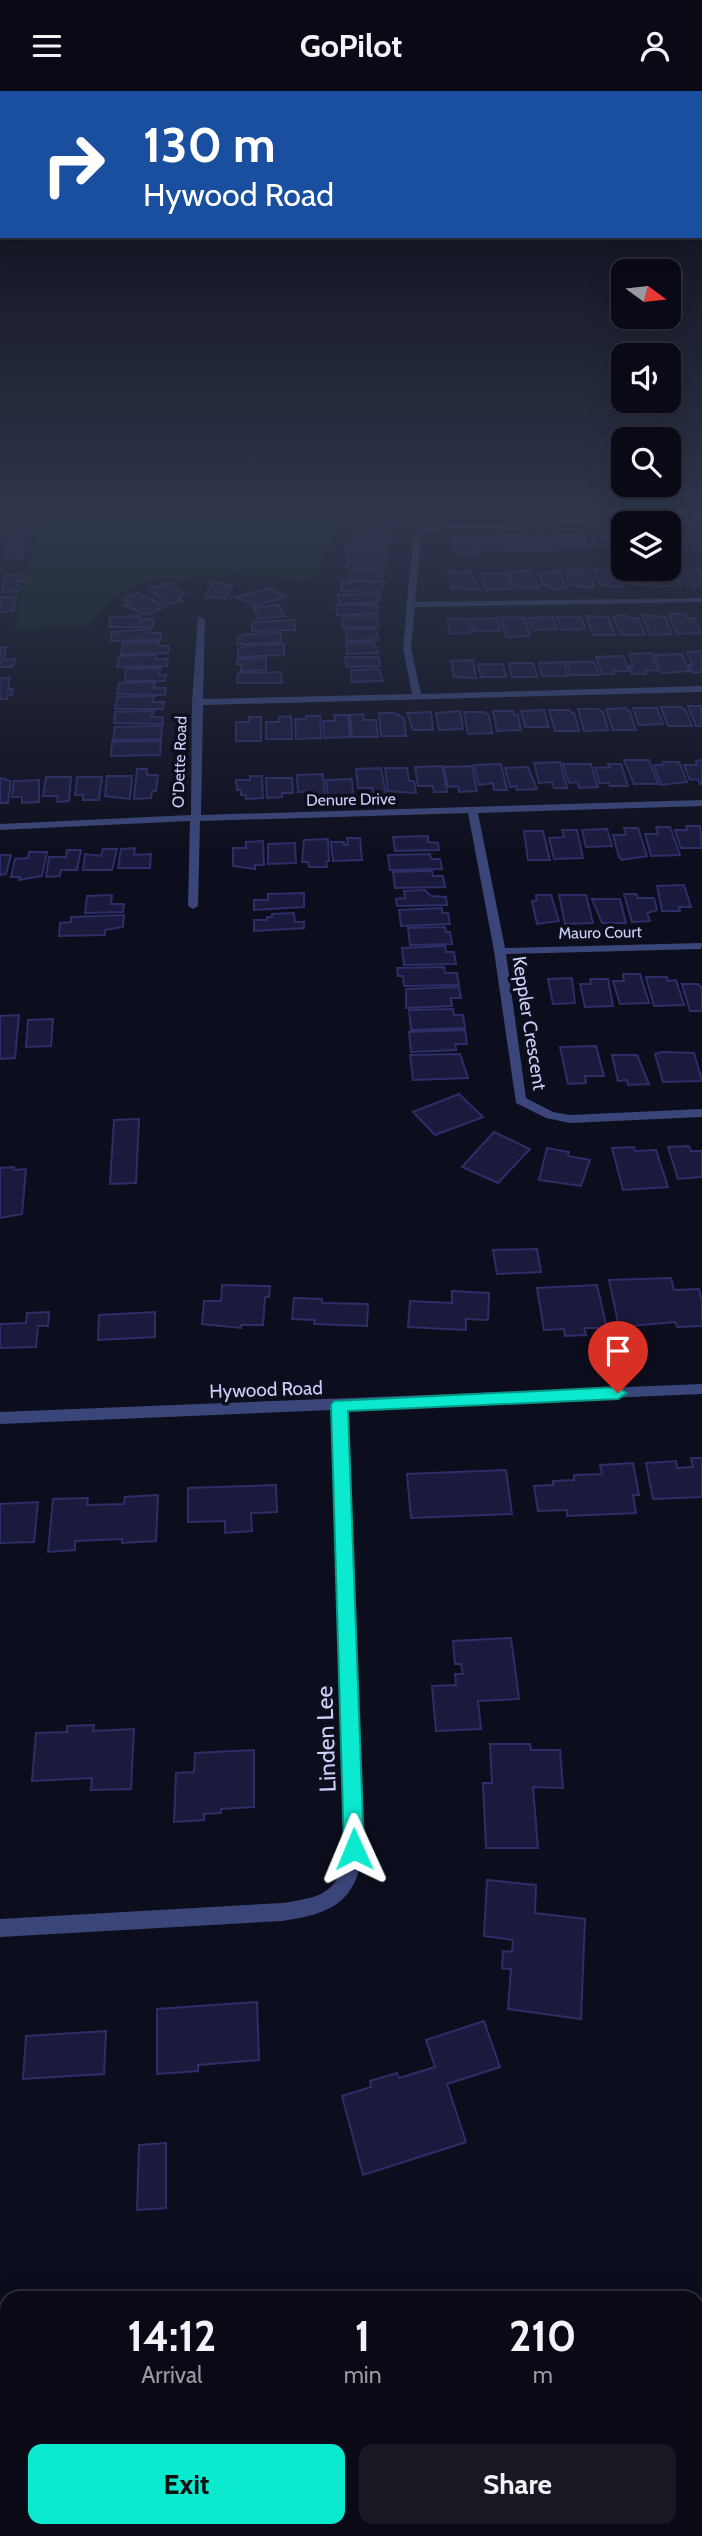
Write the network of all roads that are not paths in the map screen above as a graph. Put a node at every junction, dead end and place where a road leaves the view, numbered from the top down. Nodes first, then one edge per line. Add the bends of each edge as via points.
1 (200, 630) edge
2 (408, 630) edge
3 (702, 689) edge
4 (417, 696) junction
5 (197, 702) junction
6 (702, 803) edge
7 (473, 812) junction
8 (193, 818) junction
9 (0, 827) edge
10 (192, 906) dead end
11 (701, 946) edge
12 (500, 951) junction
13 (702, 1113) edge
14 (702, 1389) edge
15 (340, 1405) junction
16 (0, 1418) edge
17 (0, 1927) edge

1 - 5 street, O'Dette Road
2 - 4 street via 407,648
3 - 4 street
4 - 5 street
5 - 8 street, O'Dette Road
6 - 7 street, Denure Drive
7 - 8 street, Denure Drive
7 - 12 street, Keppler Crescent
8 - 9 street, Denure Drive
8 - 10 street, O'Dette Road
11 - 12 street, Mauro Court
12 - 13 street, Keppler Crescent via 520,1100 570,1119
14 - 15 street, Hywood Road
15 - 16 street, Hywood Road
15 - 17 street, Linden Lee via 354,1837 349,1879 338,1894 313,1907 282,1912

